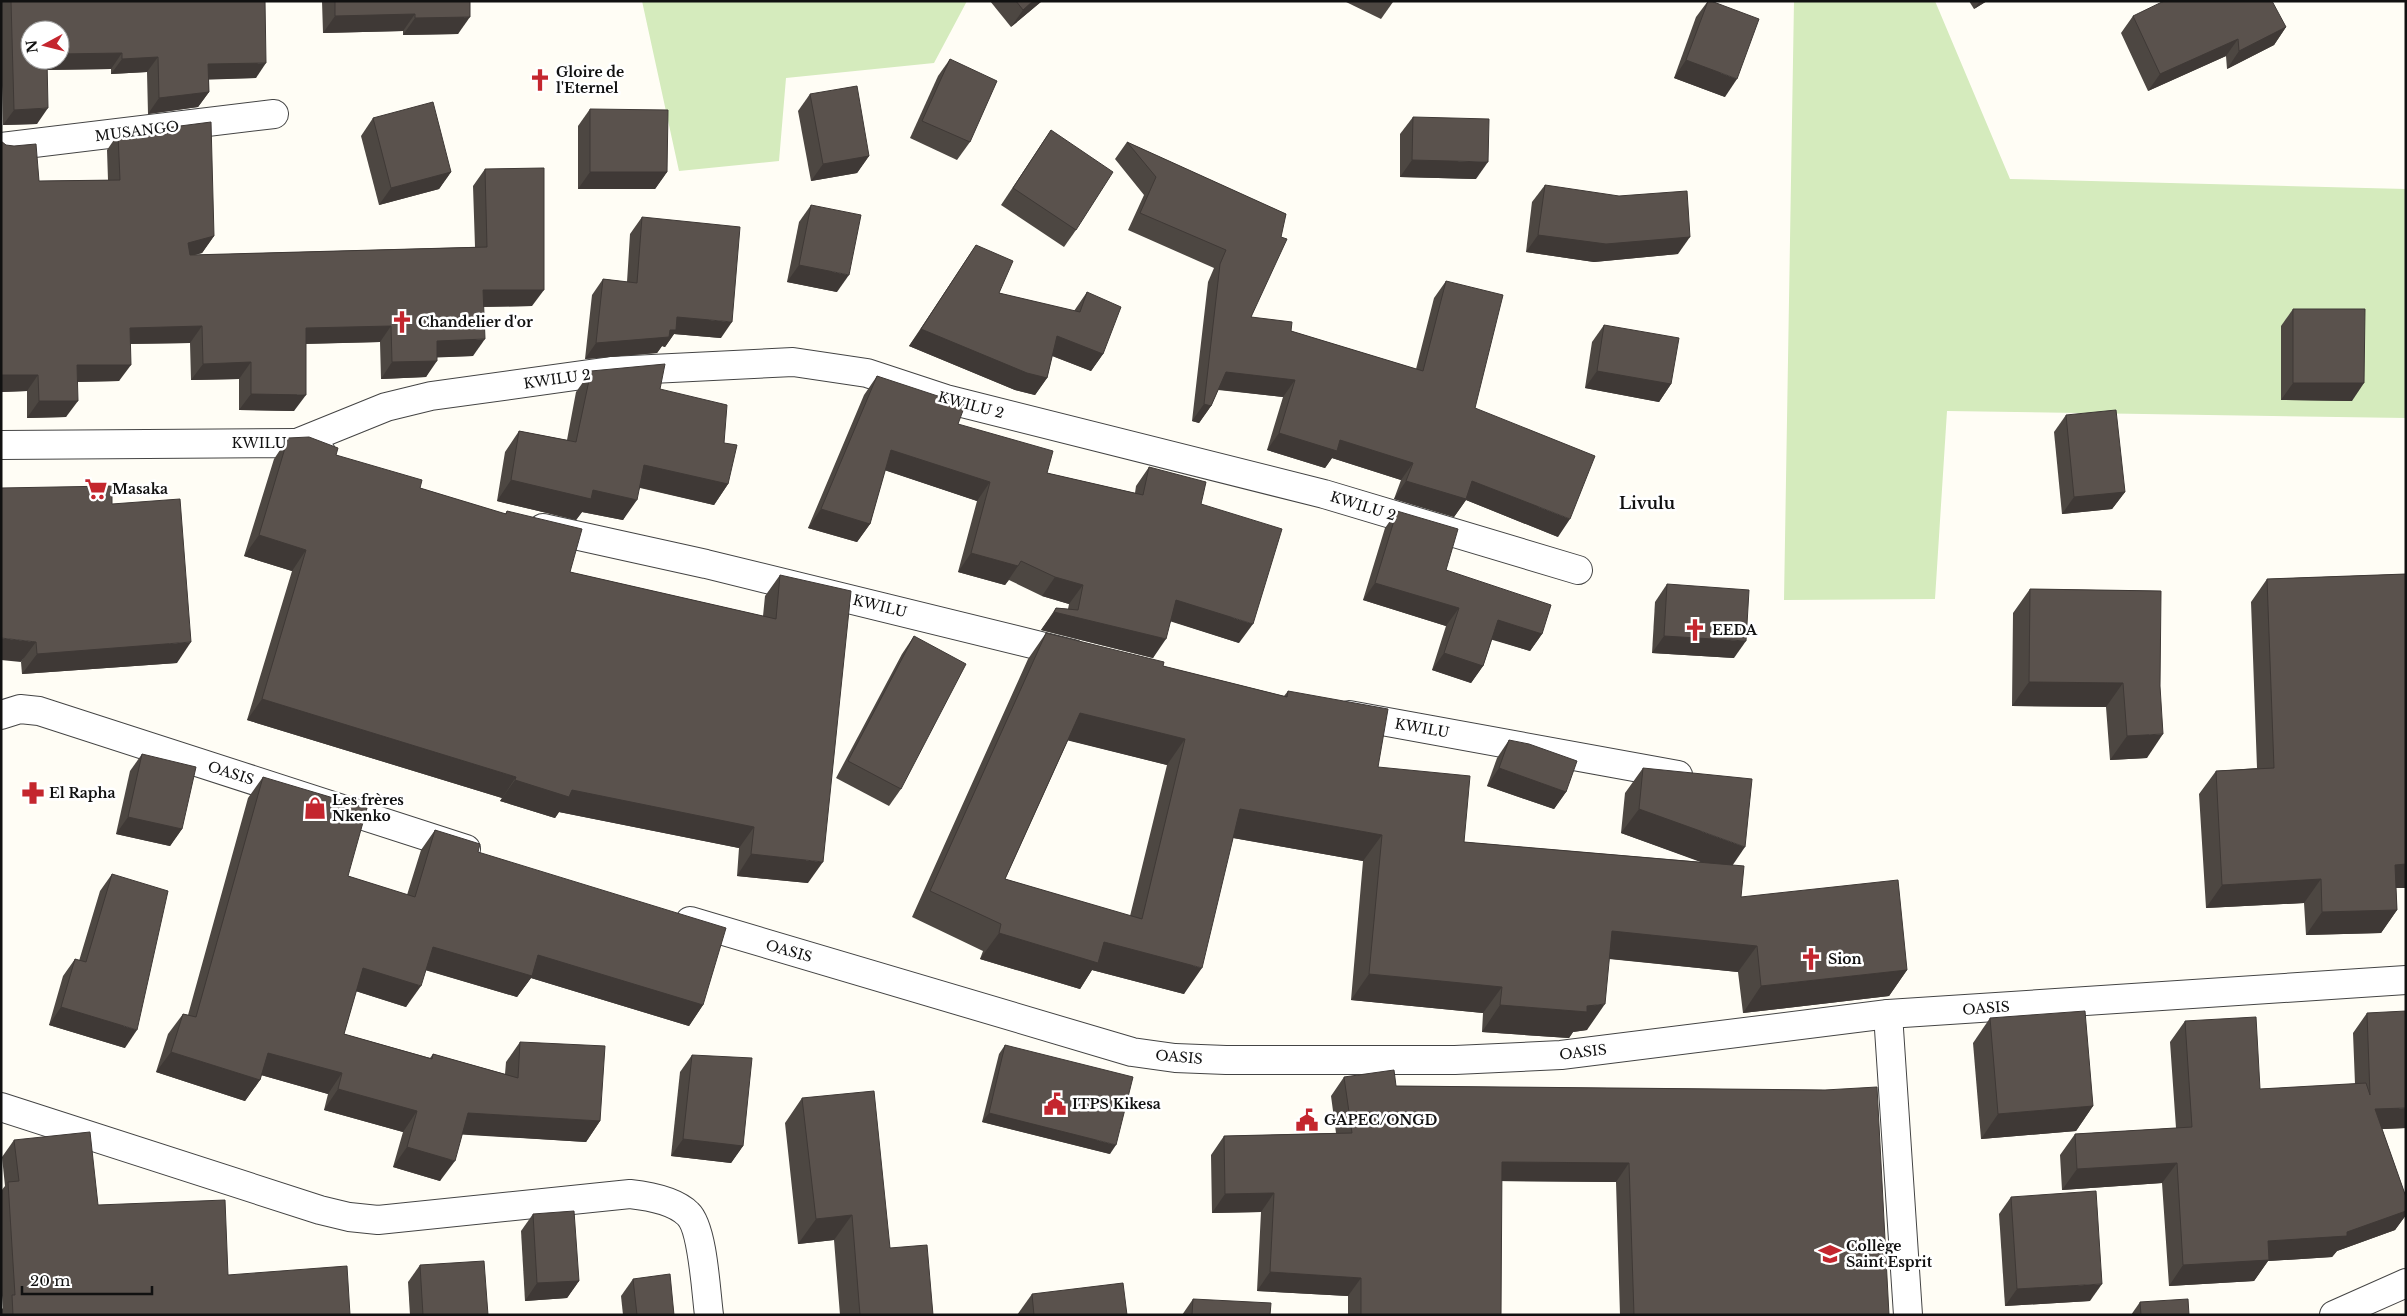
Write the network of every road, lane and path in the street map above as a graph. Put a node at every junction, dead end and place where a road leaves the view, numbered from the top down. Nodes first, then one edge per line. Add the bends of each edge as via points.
1 (274, 114) dead end
2 (1, 147) edge
3 (297, 443) junction
4 (1, 445) edge
5 (342, 460) edge
6 (514, 522) edge
7 (1578, 570) dead end
8 (1098, 660) edge
9 (1328, 711) edge
10 (1, 715) edge
11 (1705, 780) edge
12 (492, 857) edge
13 (662, 912) edge
14 (2406, 980) edge
15 (1888, 1014) junction
16 (1, 1107) edge
17 (2406, 1283) edge
18 (709, 1315) edge
19 (1908, 1315) edge
20 (2334, 1315) edge

1 - 2 street, MUSANGO
3 - 4 street, KWILU
3 - 5 street, KWILU
3 - 7 street, KWILU 2 via 386,407 431,396 611,371 793,362 867,373 946,399 1324,494
6 - 8 street, KWILU via 716,566
9 - 11 street, KWILU
10 - 12 street, OASIS via 20,709 39,711
13 - 15 street, OASIS via 1132,1052 1176,1058 1455,1060 1560,1055
14 - 15 street, OASIS
15 - 19 street
16 - 18 street via 349,1217 378,1220 630,1194 654,1196 688,1214 699,1234
17 - 20 street

